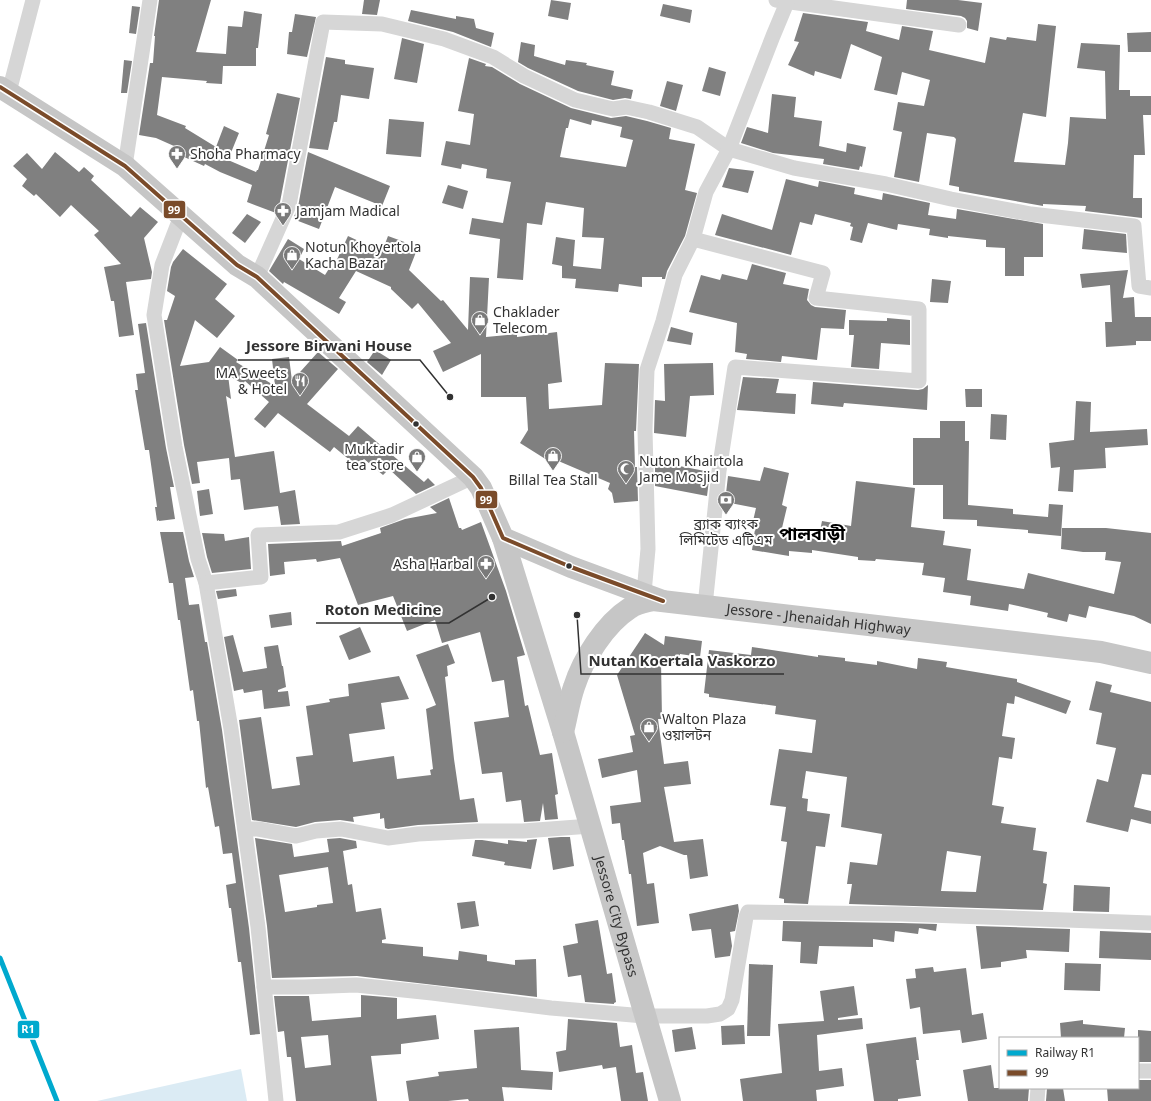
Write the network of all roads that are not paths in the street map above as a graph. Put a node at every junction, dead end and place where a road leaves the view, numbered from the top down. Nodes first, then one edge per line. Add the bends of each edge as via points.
1 (33, 0) edge
2 (150, 0) edge
3 (784, 0) edge
4 (959, 25) dead end
5 (5, 90) edge
6 (729, 149) junction
7 (125, 166) junction
8 (181, 216) junction
9 (693, 239) junction
10 (257, 277) junction
11 (1151, 288) edge
12 (473, 477) junction
13 (503, 538) junction
14 (206, 583) junction
15 (653, 597) junction
16 (705, 606) junction
17 (1151, 663) edge
18 (563, 732) junction
19 (591, 826) junction
20 (245, 829) junction
21 (1151, 923) edge
22 (264, 987) junction
23 (644, 1016) junction
24 (1139, 1071) edge
25 (1151, 1071) edge
26 (1038, 1089) edge
27 (276, 1101) edge
28 (670, 1101) edge
29 (1037, 1101) edge

1 - 5 street
2 - 7 street
3 - 4 street
3 - 6 street via 773,36
5 - 7 highway, Jessore City Bypass
6 - 9 street via 706,192
6 - 10 street via 697,127 669,118 626,107 613,108 575,100 524,76 493,57 444,40 382,24 323,22 289,205
6 - 11 street via 794,168 886,184 951,199 1031,214 1134,226 1139,286
7 - 8 highway, Jessore City Bypass
8 - 10 highway, Jessore City Bypass via 237,265
8 - 14 street via 162,265 154,315 175,447 198,559
9 - 15 street via 675,275 647,370 645,430 648,549
9 - 16 street via 823,273 816,298 919,309 919,380 735,367 719,471
10 - 12 highway, Jessore City Bypass
12 - 13 highway, Jessore City Bypass via 481,488
12 - 14 street via 392,515 339,532 258,535 261,577
13 - 15 highway via 571,567
13 - 18 highway, Jessore City Bypass
14 - 20 street
15 - 16 highway, Jessore - Jhenaidah Highway
15 - 18 highway, Jessore - Jhenaidah Highway via 653,600 631,607 614,620 593,648 573,688
16 - 17 highway, Jessore - Jhenaidah Highway via 1101,652
18 - 19 highway, Jessore City Bypass
19 - 20 street via 418,834 388,838 341,829 296,836
19 - 23 highway, Jessore City Bypass
20 - 22 street
21 - 23 street via 901,914 748,912 732,1000 728,1009 720,1014 707,1016
22 - 23 street via 356,986
22 - 27 street
23 - 28 highway, Jessore City Bypass
24 - 25 street
26 - 29 street

